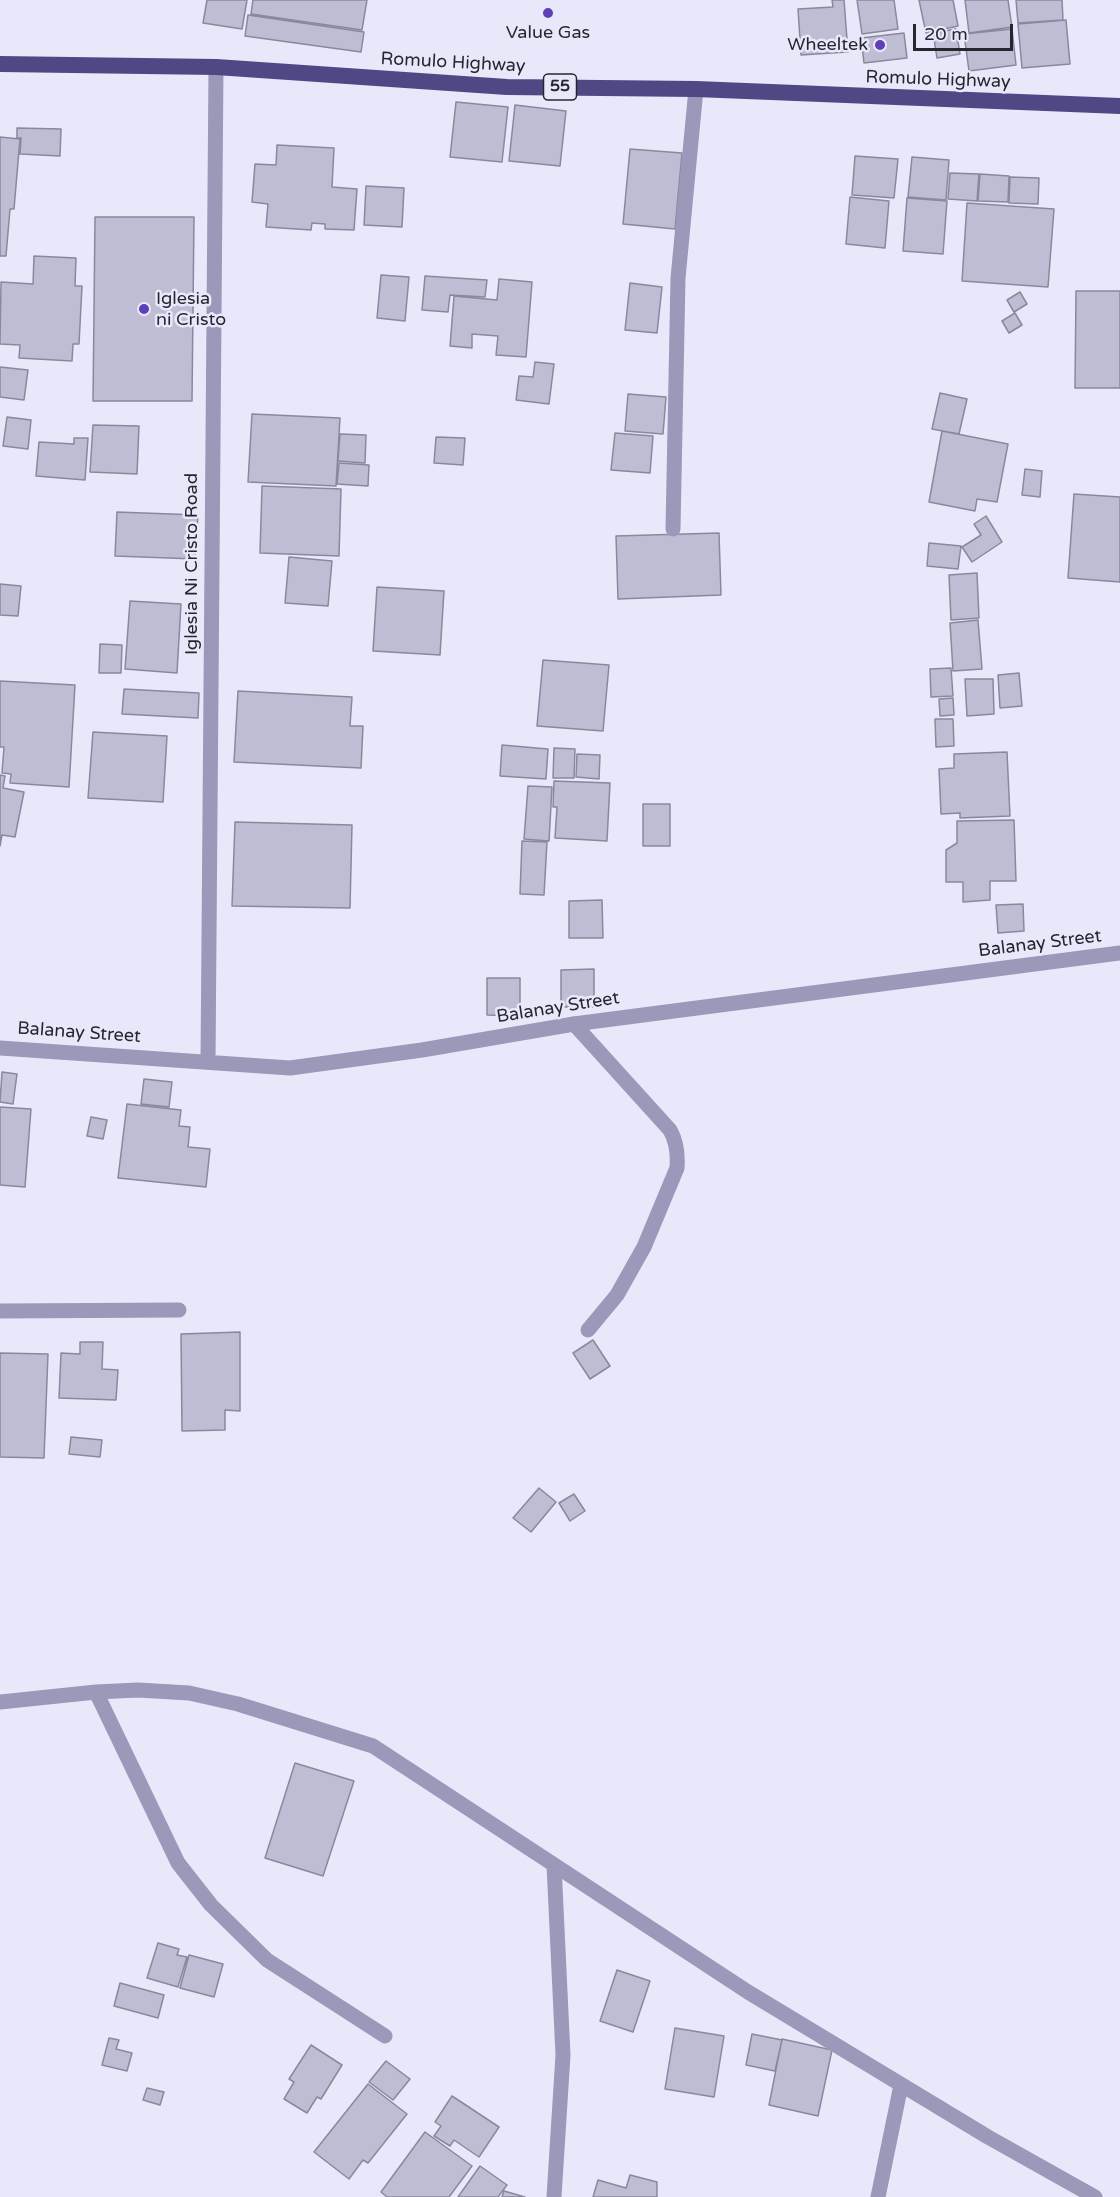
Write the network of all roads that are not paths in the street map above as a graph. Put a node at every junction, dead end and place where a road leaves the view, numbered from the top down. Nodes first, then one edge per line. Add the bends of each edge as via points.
1 (0, 64) edge
2 (216, 67) junction
3 (696, 89) junction
4 (1120, 106) edge
5 (673, 529) dead end
6 (1120, 953) edge
7 (574, 1024) junction
8 (0, 1048) edge
9 (208, 1061) junction
10 (179, 1310) dead end
11 (0, 1311) edge
12 (588, 1330) dead end
13 (96, 1692) junction
14 (0, 1702) edge
15 (554, 1865) junction
16 (384, 2036) dead end
17 (901, 2085) junction
18 (554, 2197) edge
19 (878, 2197) edge
20 (1095, 2197) edge

1 - 2 highway, Romulo Highway / 55
2 - 3 highway, Romulo Highway / 55 via 507,87
2 - 9 street, Iglesia Ni Cristo Road
3 - 4 highway, Romulo Highway / 55
3 - 5 street via 678,278
6 - 7 street, Balanay Street
7 - 9 street, Balanay Street via 290,1068
7 - 12 street via 670,1130 678,1154 677,1168 644,1247 617,1295
8 - 9 street, Balanay Street
10 - 11 street
13 - 14 street
13 - 15 street via 189,1693 373,1746
13 - 16 street via 178,1863 211,1905 267,1960
15 - 17 street via 748,1992
15 - 18 street via 563,2055
17 - 19 street
17 - 20 street

